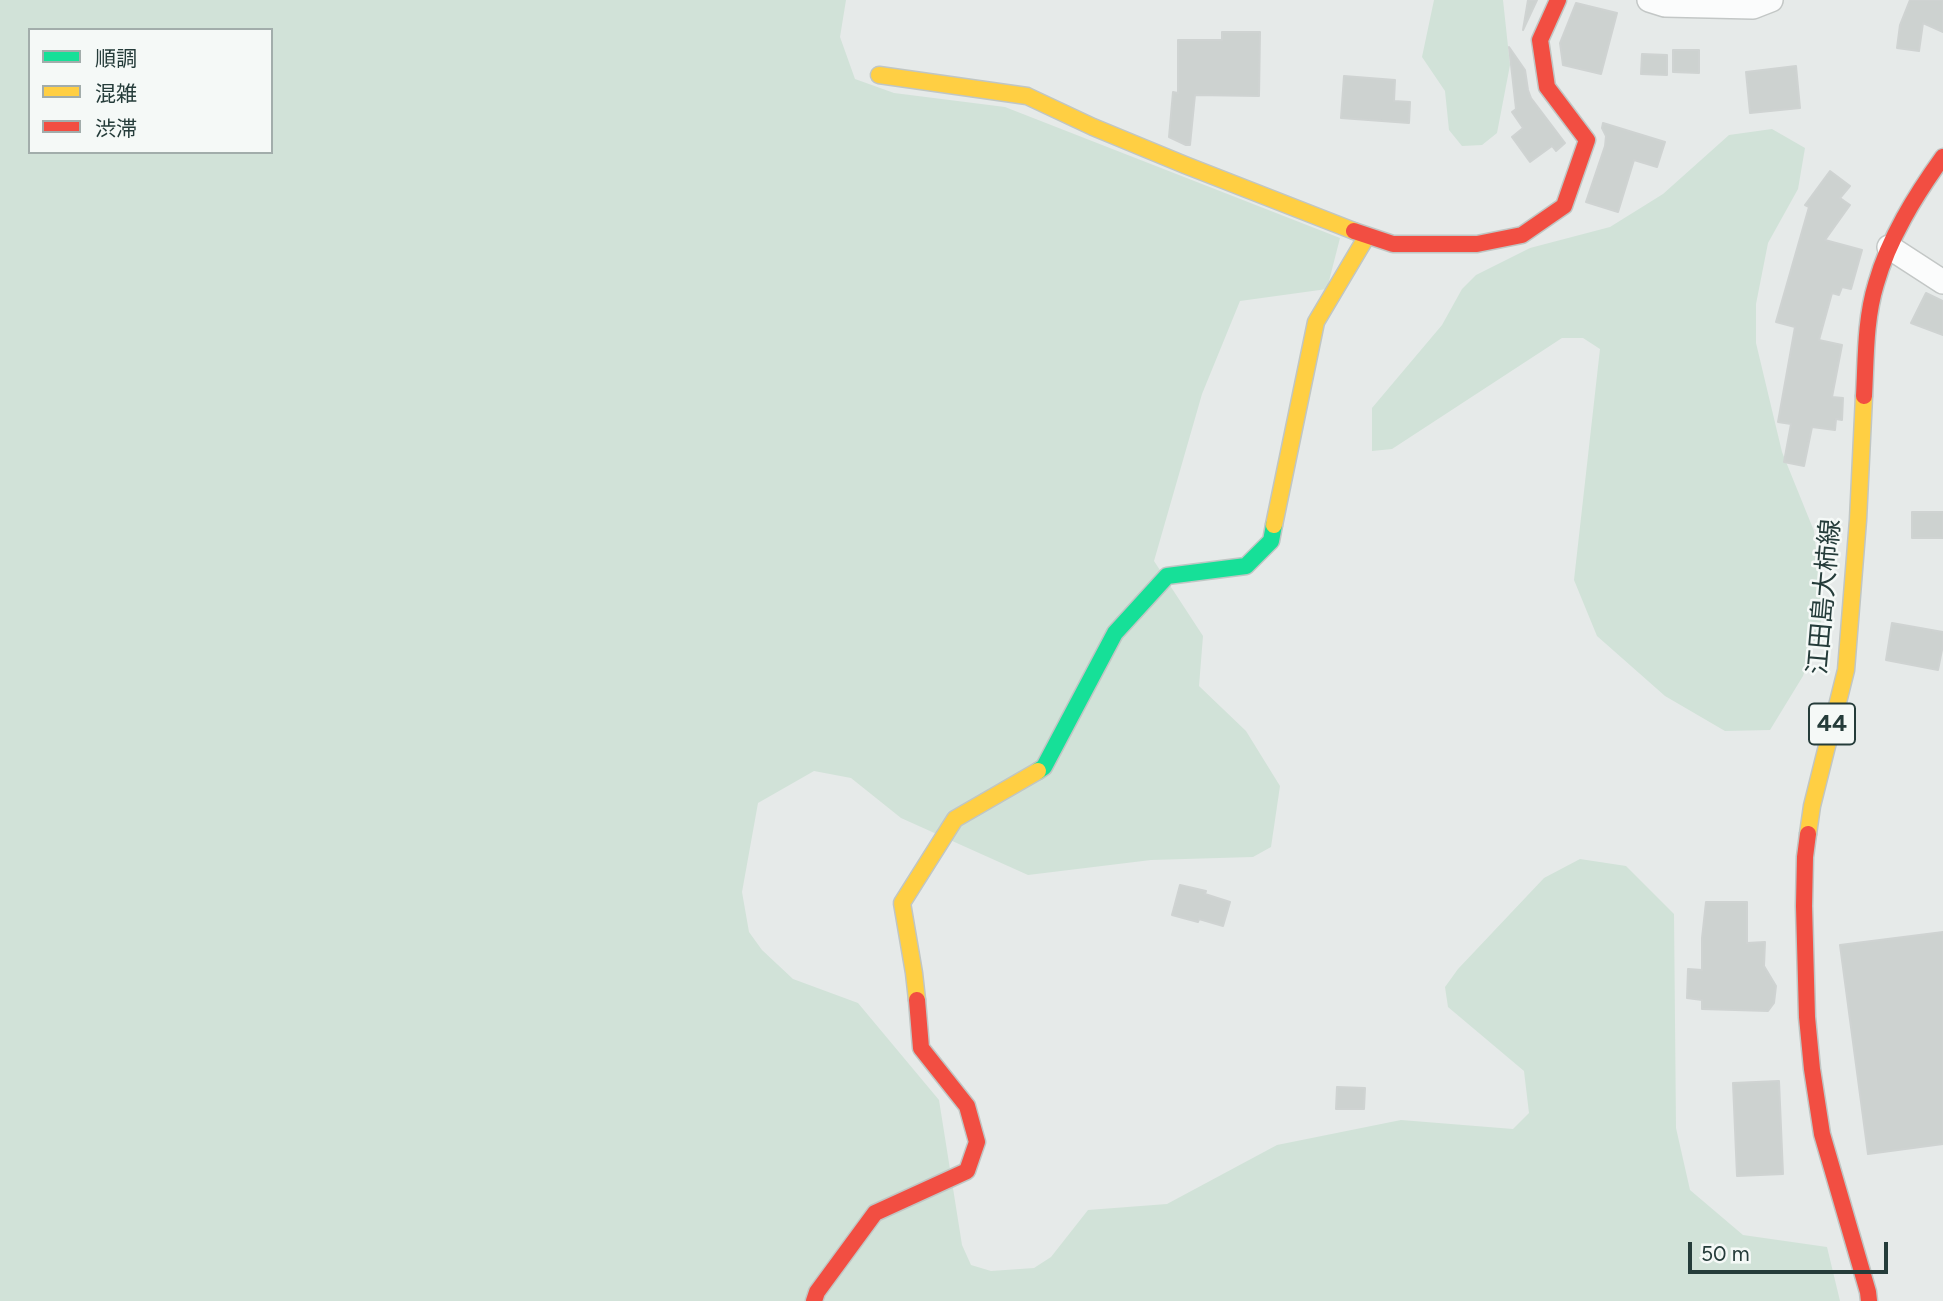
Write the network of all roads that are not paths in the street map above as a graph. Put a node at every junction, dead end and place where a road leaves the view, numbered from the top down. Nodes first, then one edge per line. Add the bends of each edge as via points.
1 (1558, 0) edge
2 (1648, 0) edge
3 (1771, 0) edge
4 (879, 75) dead end
5 (1943, 157) edge
6 (1367, 236) junction
7 (1889, 247) junction
8 (1943, 282) edge
9 (814, 1301) edge
10 (1869, 1301) edge

1 - 6 street via 1540,40 1547,87 1587,140 1564,206 1522,234 1477,244 1393,244
2 - 3 street via 1665,5 1753,7
4 - 6 street via 1027,96 1093,127
5 - 7 street, 江田島大柿線 / 44
6 - 9 street via 1316,322 1271,541 1246,566 1167,576 1115,633 1044,766 954,820 902,903 921,1048 967,1106 976,1142 967,1171 875,1213
7 - 8 street
7 - 10 street, 江田島大柿線 / 44 via 1875,286 1867,331 1846,670 1812,806 1804,894 1808,1017 1822,1134

